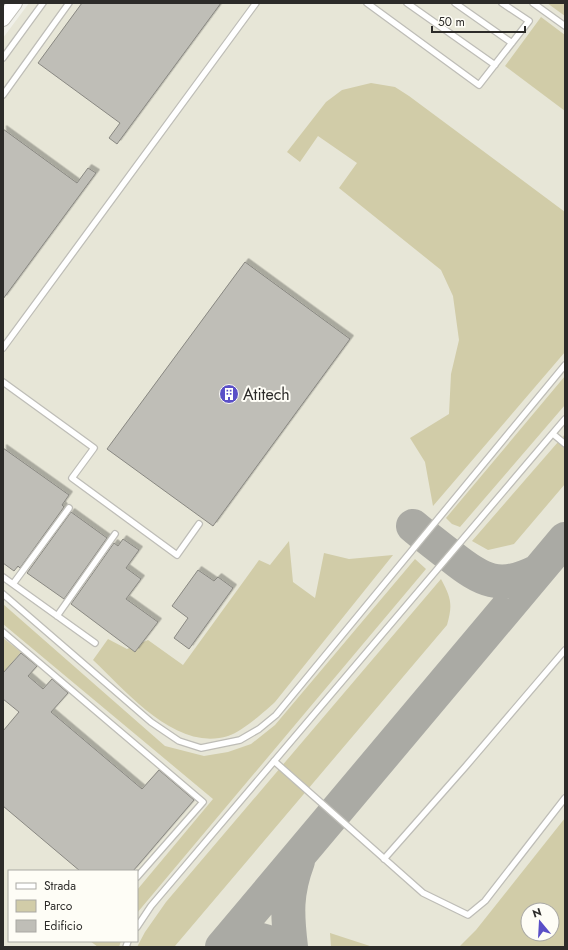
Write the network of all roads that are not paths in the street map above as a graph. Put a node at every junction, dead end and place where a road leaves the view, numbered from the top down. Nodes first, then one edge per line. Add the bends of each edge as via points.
1 (15, 3) edge
2 (44, 3) edge
3 (70, 3) edge
4 (256, 3) edge
5 (367, 3) edge
6 (407, 3) edge
7 (454, 3) edge
8 (502, 3) edge
9 (533, 3) edge
10 (3, 19) edge
11 (565, 26) edge
12 (512, 43) junction
13 (3, 58) edge
14 (495, 65) junction
15 (3, 95) edge
16 (3, 348) edge
17 (565, 365) edge
18 (3, 382) edge
19 (565, 420) edge
20 (553, 434) junction
21 (565, 444) edge
22 (69, 508) dead end
23 (199, 524) dead end
24 (115, 534) dead end
25 (3, 577) edge
26 (13, 584) junction
27 (3, 594) edge
28 (57, 616) junction
29 (3, 632) edge
30 (95, 643) dead end
31 (565, 650) edge
32 (274, 761) junction
33 (565, 798) edge
34 (384, 858) junction
35 (138, 876) edge
36 (138, 926) edge

1 - 10 street
2 - 13 lane
3 - 15 lane
4 - 16 lane
5 - 14 lane via 479,85
6 - 14 lane
7 - 12 lane
8 - 12 lane via 529,21
9 - 11 lane
12 - 14 lane
17 - 27 lane via 276,715 240,740 201,748 180,741 150,722
18 - 23 lane via 94,448 72,478 177,555
19 - 20 lane
20 - 21 lane
20 - 32 lane
22 - 26 lane
24 - 28 lane
25 - 26 lane
26 - 28 lane
28 - 30 lane
29 - 35 lane via 203,802
31 - 34 lane
32 - 34 lane
32 - 36 lane via 151,906
33 - 34 lane via 485,901 468,915 423,893

